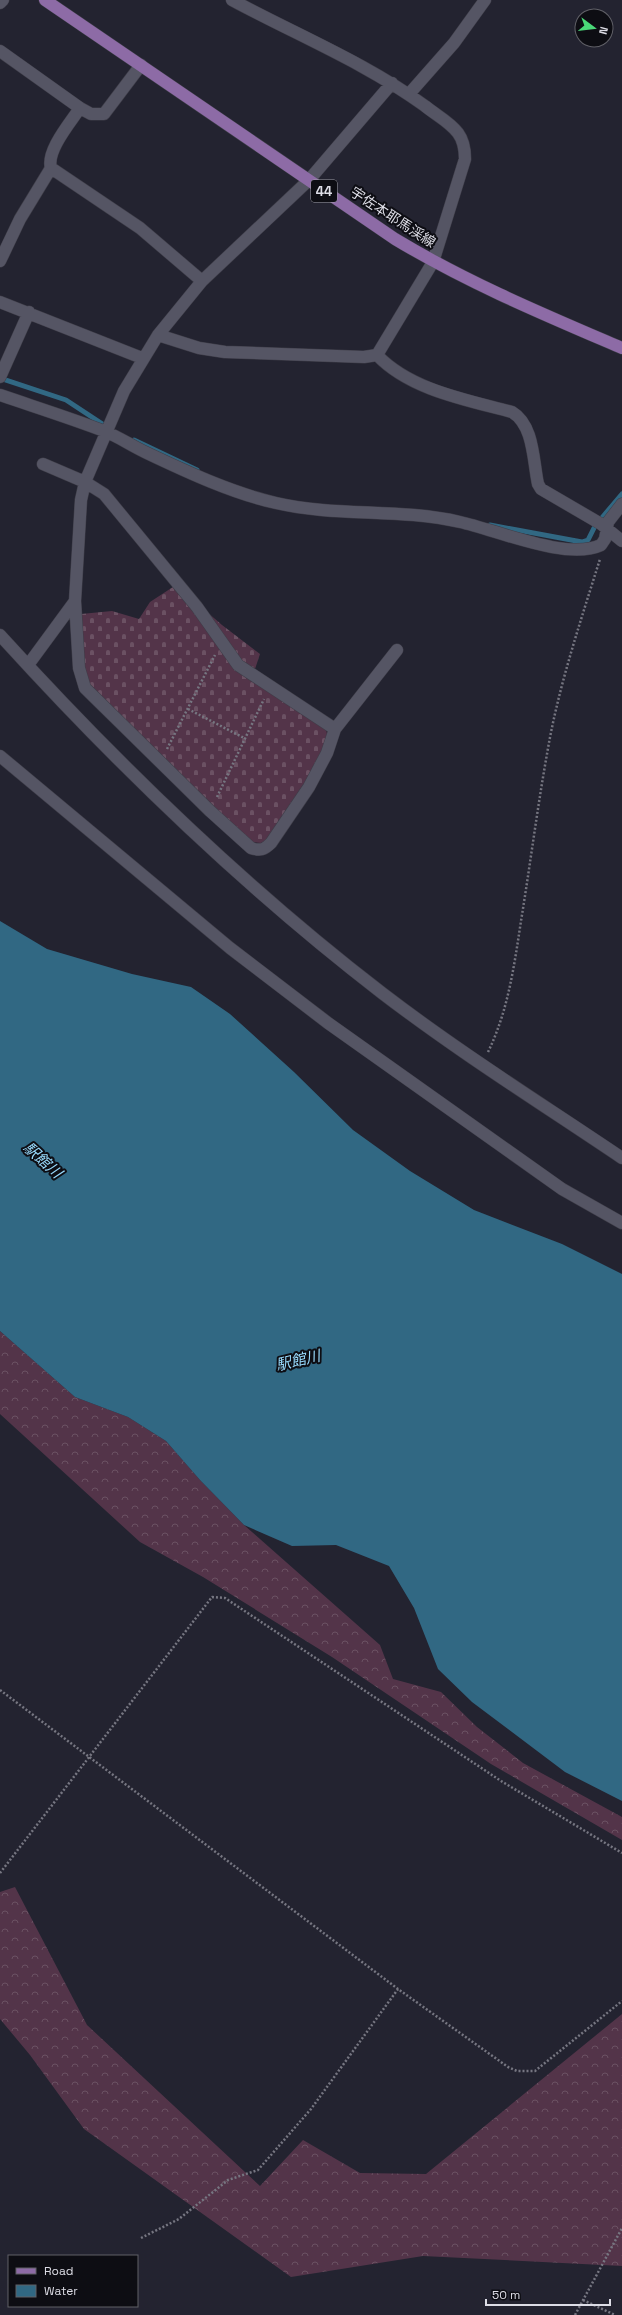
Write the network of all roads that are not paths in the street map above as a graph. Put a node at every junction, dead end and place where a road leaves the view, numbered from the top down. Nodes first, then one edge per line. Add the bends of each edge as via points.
1 (3, 0) edge
2 (45, 0) edge
3 (232, 0) edge
4 (485, 0) edge
5 (0, 3) edge
6 (0, 51) edge
7 (141, 65) junction
8 (392, 83) junction
9 (409, 94) junction
10 (80, 108) junction
11 (51, 168) junction
12 (309, 180) junction
13 (0, 261) edge
14 (433, 262) junction
15 (202, 281) junction
16 (0, 302) edge
17 (29, 312) junction
18 (158, 335) junction
19 (622, 348) edge
20 (376, 355) junction
21 (142, 358) junction
22 (0, 377) edge
23 (0, 395) edge
24 (105, 431) junction
25 (43, 464) dead end
26 (85, 482) junction
27 (622, 504) edge
28 (606, 528) junction
29 (622, 541) edge
30 (75, 601) junction
31 (0, 635) edge
32 (397, 650) dead end
33 (28, 665) junction
34 (335, 729) junction
35 (0, 756) edge
36 (622, 1158) edge
37 (622, 1223) edge

1 - 5 street
2 - 7 main road, 宇佐本耶馬渓線 / 44
3 - 8 street
4 - 9 street via 454,43
6 - 10 street
7 - 10 street via 104,114 91,114
7 - 12 main road, 宇佐本耶馬渓線 / 44
8 - 9 street
8 - 12 street
9 - 14 street via 452,126 459,134 465,150 461,174
10 - 11 street via 54,149
11 - 13 street via 20,219
11 - 15 street via 140,228
12 - 14 main road, 宇佐本耶馬渓線 / 44
12 - 15 street
14 - 19 main road, 宇佐本耶馬渓線 / 44 via 489,290
14 - 20 street
15 - 18 street
16 - 17 street
17 - 21 street
17 - 22 street
18 - 20 street via 199,348 225,352 364,357
18 - 21 street
20 - 28 street via 386,365 432,389 512,412 520,417 529,435 541,489
21 - 24 street
23 - 24 street
24 - 26 street
24 - 28 street via 202,476 280,504 338,512 432,516 565,550 586,550 601,545 605,539
25 - 26 street
26 - 30 street
26 - 34 street via 104,494 180,585 238,665
27 - 28 street via 610,517
28 - 29 street
30 - 33 street
30 - 34 street via 79,668 83,684 89,694 251,848 266,848 309,787 327,753
31 - 33 street
32 - 34 street
33 - 36 street via 133,776 248,883 434,1032
35 - 37 street via 230,948 328,1023 562,1189

